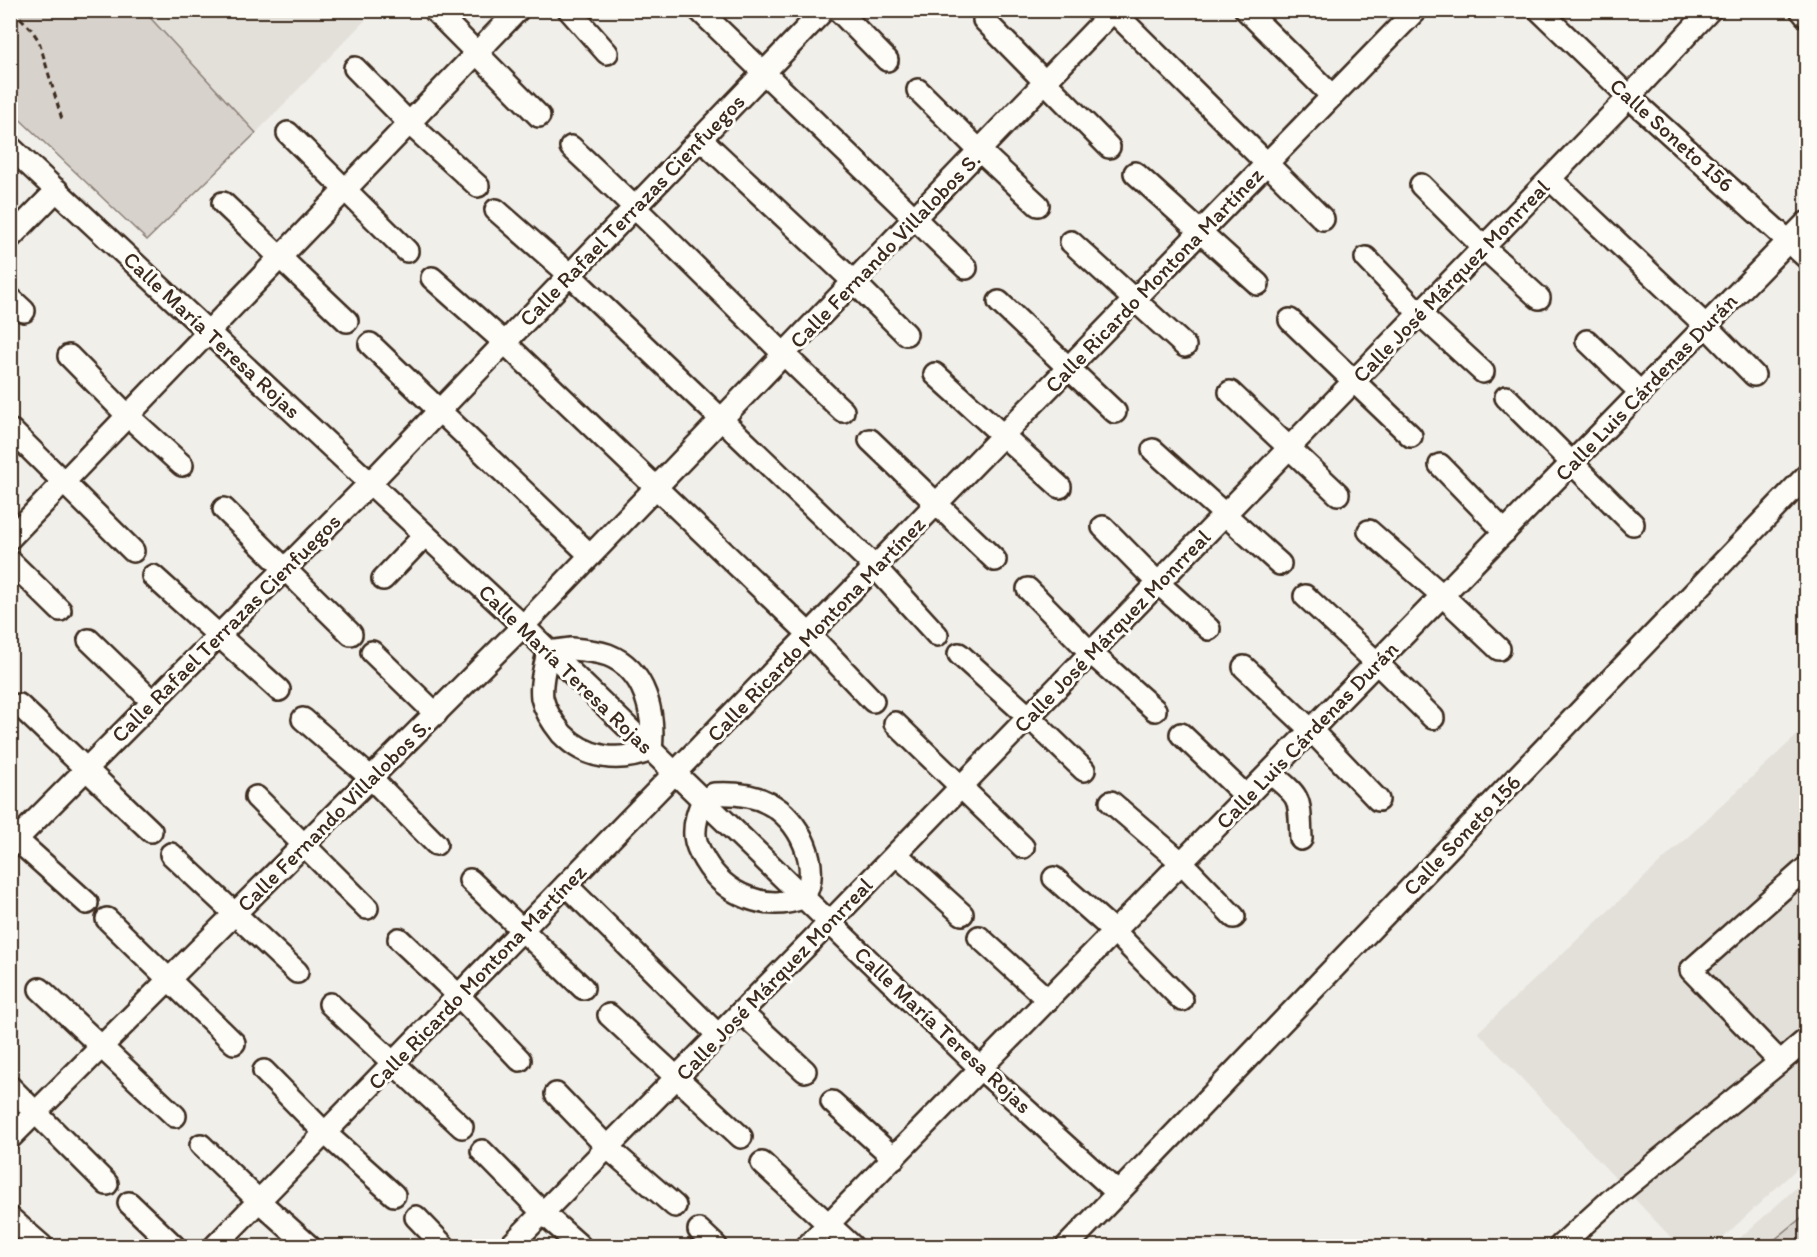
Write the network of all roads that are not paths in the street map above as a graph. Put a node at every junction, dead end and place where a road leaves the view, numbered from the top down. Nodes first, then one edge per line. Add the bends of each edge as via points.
1 (434, 10) edge
2 (518, 10) edge
3 (568, 10) edge
4 (699, 10) edge
5 (824, 10) edge
6 (838, 10) edge
7 (1246, 10) edge
8 (1416, 10) edge
9 (1539, 10) edge
10 (1710, 10) edge
11 (1801, 10) edge
12 (1113, 11) edge
13 (1806, 16) edge
14 (984, 20) dead end
15 (477, 53) junction
16 (607, 53) dead end
17 (887, 60) dead end
18 (355, 68) dead end
19 (763, 73) junction
20 (1045, 83) junction
21 (918, 90) dead end
22 (1332, 96) junction
23 (1629, 97) junction
24 (539, 116) dead end
25 (410, 124) junction
26 (288, 133) dead end
27 (700, 140) junction
28 (10, 147) edge
29 (571, 147) dead end
30 (1109, 147) dead end
31 (980, 151) junction
32 (1266, 164) junction
33 (1135, 173) dead end
34 (1550, 179) junction
35 (1421, 185) dead end
36 (478, 186) dead end
37 (57, 190) junction
38 (345, 191) junction
39 (223, 203) dead end
40 (1038, 205) dead end
41 (636, 207) junction
42 (496, 210) dead end
43 (915, 218) junction
44 (1323, 219) dead end
45 (1806, 223) edge
46 (1200, 232) junction
47 (10, 238) edge
48 (1789, 241) junction
49 (1071, 242) dead end
50 (1483, 247) junction
51 (407, 251) dead end
52 (281, 257) junction
53 (1806, 257) edge
54 (1366, 258) dead end
55 (966, 268) dead end
56 (570, 275) junction
57 (432, 278) dead end
58 (854, 282) junction
59 (1258, 284) dead end
60 (1539, 298) dead end
61 (1135, 299) junction
62 (999, 302) dead end
63 (1420, 314) junction
64 (1290, 320) dead end
65 (347, 321) dead end
66 (1706, 326) junction
67 (209, 333) junction
68 (906, 334) dead end
69 (1587, 341) dead end
70 (504, 342) junction
71 (370, 344) dead end
72 (1185, 346) dead end
73 (784, 355) junction
74 (69, 356) dead end
75 (1068, 368) junction
76 (1483, 372) dead end
77 (935, 374) dead end
78 (1754, 375) dead end
79 (1355, 380) junction
80 (1230, 392) dead end
81 (1641, 393) junction
82 (1506, 397) dead end
83 (440, 410) junction
84 (843, 411) dead end
85 (1115, 412) dead end
86 (127, 415) junction
87 (722, 419) junction
88 (12, 431) edge
89 (1004, 435) junction
90 (1411, 436) dead end
91 (870, 440) dead end
92 (1290, 447) junction
93 (1153, 450) dead end
94 (1572, 464) junction
95 (182, 465) dead end
96 (1440, 465) dead end
97 (1806, 476) edge
98 (62, 483) junction
99 (370, 483) junction
100 (1060, 487) dead end
101 (655, 488) junction
102 (1338, 494) dead end
103 (936, 505) junction
104 (224, 510) dead end
105 (1225, 514) junction
106 (1633, 524) dead end
107 (1102, 527) dead end
108 (1370, 531) dead end
109 (1505, 532) junction
110 (425, 535) junction
111 (10, 538) edge
112 (133, 551) dead end
113 (590, 555) junction
114 (995, 560) dead end
115 (10, 561) edge
116 (1280, 564) dead end
117 (875, 567) junction
118 (284, 569) junction
119 (153, 576) dead end
120 (383, 579) dead end
121 (1158, 583) junction
122 (1028, 589) dead end
123 (1305, 596) dead end
124 (1443, 596) junction
125 (60, 610) dead end
126 (523, 626) junction
127 (1209, 629) dead end
128 (351, 634) dead end
129 (219, 635) junction
130 (810, 635) junction
131 (937, 635) dead end
132 (89, 640) dead end
133 (1498, 649) dead end
134 (372, 652) dead end
135 (548, 652) junction
136 (1091, 653) junction
137 (958, 654) dead end
138 (1377, 663) junction
139 (1244, 667) dead end
140 (279, 690) dead end
141 (873, 700) dead end
142 (153, 702) junction
143 (19, 705) dead end
144 (1155, 710) dead end
145 (436, 714) junction
146 (1029, 717) junction
147 (1433, 718) dead end
148 (303, 719) dead end
149 (895, 723) dead end
150 (1311, 730) junction
151 (1181, 734) dead end
152 (651, 750) junction
153 (86, 770) junction
154 (1084, 770) dead end
155 (675, 773) junction
156 (1270, 773) junction
157 (371, 778) junction
158 (962, 786) junction
159 (256, 797) dead end
160 (1247, 797) junction
161 (703, 800) junction
162 (1378, 800) dead end
163 (1111, 802) dead end
164 (151, 831) dead end
165 (1301, 839) dead end
166 (14, 843) edge
167 (436, 844) dead end
168 (304, 845) junction
169 (1023, 847) dead end
170 (171, 854) dead end
171 (896, 854) junction
172 (1182, 864) junction
173 (1806, 868) edge
174 (1054, 878) dead end
175 (470, 880) dead end
176 (566, 885) junction
177 (804, 897) junction
178 (87, 903) dead end
179 (367, 908) dead end
180 (235, 914) junction
181 (962, 914) dead end
182 (1234, 917) dead end
183 (107, 920) dead end
184 (830, 922) junction
185 (523, 929) junction
186 (1115, 932) junction
187 (980, 937) dead end
188 (399, 939) dead end
189 (297, 972) dead end
190 (170, 979) junction
191 (583, 988) dead end
192 (40, 989) dead end
193 (459, 996) junction
194 (1048, 1000) junction
195 (1182, 1000) dead end
196 (330, 1004) dead end
197 (741, 1012) junction
198 (609, 1015) dead end
199 (718, 1035) junction
200 (1806, 1040) edge
201 (234, 1043) dead end
202 (101, 1048) junction
203 (520, 1060) dead end
204 (1780, 1062) junction
205 (394, 1063) junction
206 (981, 1069) junction
207 (264, 1071) dead end
208 (805, 1071) dead end
209 (676, 1078) junction
210 (10, 1087) edge
211 (556, 1094) dead end
212 (832, 1102) dead end
213 (36, 1113) junction
214 (175, 1116) dead end
215 (462, 1127) dead end
216 (325, 1133) junction
217 (741, 1137) dead end
218 (10, 1138) edge
219 (201, 1145) dead end
220 (608, 1148) junction
221 (482, 1151) dead end
222 (894, 1158) junction
223 (762, 1163) dead end
224 (107, 1184) dead end
225 (1118, 1193) junction
226 (394, 1195) dead end
227 (259, 1202) junction
228 (129, 1203) dead end
229 (675, 1206) dead end
230 (543, 1213) junction
231 (416, 1217) dead end
232 (10, 1218) edge
233 (829, 1225) junction
234 (699, 1230) dead end
235 (42, 1246) edge
236 (174, 1246) edge
237 (215, 1246) edge
238 (309, 1246) edge
239 (444, 1246) edge
240 (510, 1246) edge
241 (580, 1246) edge
242 (716, 1246) edge
243 (807, 1246) edge
244 (852, 1246) edge
245 (1067, 1246) edge
246 (1560, 1246) edge

1 - 15 street
2 - 15 street
3 - 16 street
4 - 19 street
5 - 19 street, Calle Rafael Terrazas Cienfuegos
6 - 17 street
7 - 22 street
8 - 22 street, Calle Ricardo Montona Martínez
9 - 23 street, Calle Soneto 156
10 - 23 street, Calle José Márquez Monrreal
11 - 13 street
12 - 20 street, Calle Fernando Villalobos S.
12 - 32 street
14 - 20 street
15 - 24 street
15 - 25 street
18 - 25 street
19 - 27 street, Calle Rafael Terrazas Cienfuegos
19 - 43 street
20 - 30 street
20 - 31 street, Calle Fernando Villalobos S.
21 - 31 street
22 - 32 street, Calle Ricardo Montona Martínez
23 - 34 street, Calle José Márquez Monrreal
23 - 48 street, Calle Soneto 156
25 - 36 street
25 - 38 street
26 - 38 street
27 - 41 street, Calle Rafael Terrazas Cienfuegos
27 - 58 street
28 - 37 street, Calle María Teresa Rojas
29 - 41 street
31 - 40 street
31 - 43 street, Calle Fernando Villalobos S.
32 - 44 street
32 - 46 street, Calle Ricardo Montona Martínez
33 - 46 street
34 - 50 street, Calle José Márquez Monrreal
34 - 66 street
35 - 50 street
37 - 47 street
37 - 67 street, Calle María Teresa Rojas
38 - 51 street
38 - 52 street
39 - 52 street
41 - 56 street, Calle Rafael Terrazas Cienfuegos
41 - 73 street
42 - 56 street
43 - 55 street
43 - 58 street, Calle Fernando Villalobos S.
45 - 48 street, Calle Luis Cárdenas Durán
46 - 59 street
46 - 61 street, Calle Ricardo Montona Martínez
48 - 53 street, Calle Soneto 156
48 - 66 street, Calle Luis Cárdenas Durán
49 - 61 street
50 - 60 street
50 - 63 street, Calle José Márquez Monrreal
52 - 65 street
52 - 67 street
54 - 63 street
56 - 70 street, Calle Rafael Terrazas Cienfuegos
56 - 87 street
57 - 70 street
58 - 68 street
58 - 73 street, Calle Fernando Villalobos S.
61 - 72 street
61 - 75 street, Calle Ricardo Montona Martínez
62 - 75 street
63 - 76 street
63 - 79 street, Calle José Márquez Monrreal
64 - 79 street
66 - 78 street
66 - 81 street, Calle Luis Cárdenas Durán
67 - 86 street
67 - 99 street, Calle María Teresa Rojas
69 - 81 street
70 - 83 street, Calle Rafael Terrazas Cienfuegos
70 - 101 street
71 - 83 street
73 - 84 street
73 - 87 street, Calle Fernando Villalobos S.
74 - 86 street
75 - 85 street
75 - 89 street, Calle Ricardo Montona Martínez
77 - 89 street
79 - 90 street
79 - 92 street, Calle José Márquez Monrreal
80 - 92 street
81 - 94 street, Calle Luis Cárdenas Durán
82 - 94 street
83 - 99 street, Calle Rafael Terrazas Cienfuegos
83 - 113 street
86 - 95 street
86 - 98 street
87 - 101 street, Calle Fernando Villalobos S.
87 - 117 street
88 - 98 street
89 - 100 street
89 - 103 street, Calle Ricardo Montona Martínez
91 - 103 street
92 - 102 street
92 - 105 street, Calle José Márquez Monrreal
93 - 105 street
94 - 106 street
94 - 109 street, Calle Luis Cárdenas Durán
96 - 109 street
97 - 225 street, Calle Soneto 156
98 - 111 street
98 - 112 street
99 - 110 street, Calle María Teresa Rojas
99 - 118 street, Calle Rafael Terrazas Cienfuegos
101 - 113 street, Calle Fernando Villalobos S.
101 - 130 street
103 - 114 street
103 - 117 street, Calle Ricardo Montona Martínez
104 - 118 street
105 - 116 street
105 - 121 street, Calle José Márquez Monrreal
107 - 121 street
108 - 124 street
109 - 124 street, Calle Luis Cárdenas Durán
110 - 120 street
110 - 126 street, Calle María Teresa Rojas
113 - 126 street, Calle Fernando Villalobos S.
115 - 125 street
117 - 130 street, Calle Ricardo Montona Martínez
117 - 131 street
118 - 128 street
118 - 129 street, Calle Rafael Terrazas Cienfuegos
119 - 129 street
121 - 127 street
121 - 136 street, Calle José Márquez Monrreal
122 - 136 street
123 - 138 street
124 - 133 street
124 - 138 street, Calle Luis Cárdenas Durán
126 - 135 street, Calle María Teresa Rojas
126 - 145 street, Calle Fernando Villalobos S.
129 - 140 street
129 - 142 street, Calle Rafael Terrazas Cienfuegos
130 - 141 street
130 - 155 street, Calle Ricardo Montona Martínez
132 - 142 street
134 - 145 street
135 - 152 street, Calle María Teresa Rojas
135 - 152 street via 596,652 610,656 632,673 651,708
135 - 152 street via 542,697 548,714 568,740 579,749 608,757 628,757
136 - 144 street
136 - 146 street, Calle José Márquez Monrreal
137 - 146 street
138 - 147 street
138 - 150 street, Calle Luis Cárdenas Durán
139 - 150 street
142 - 153 street, Calle Rafael Terrazas Cienfuegos
143 - 153 street
145 - 157 street, Calle Fernando Villalobos S.
146 - 154 street
146 - 158 street, Calle José Márquez Monrreal
148 - 157 street
149 - 158 street
150 - 156 street, Calle Luis Cárdenas Durán
150 - 162 street
151 - 160 street
152 - 155 street, Calle María Teresa Rojas
153 - 164 street
153 - 166 street, Calle Rafael Terrazas Cienfuegos
155 - 161 street, Calle María Teresa Rojas
155 - 176 street, Calle Ricardo Montona Martínez
156 - 160 street, Calle Luis Cárdenas Durán
156 - 165 street via 1297,797
157 - 167 street
157 - 168 street, Calle Fernando Villalobos S.
158 - 169 street
158 - 171 street, Calle José Márquez Monrreal
159 - 168 street
160 - 172 street, Calle Luis Cárdenas Durán
161 - 177 street, Calle María Teresa Rojas
161 - 177 street via 714,794 738,794 760,799 781,812 799,835 809,862 811,881
161 - 177 street via 695,823 696,844 718,880 752,900 790,903
163 - 172 street
166 - 178 street
168 - 179 street
168 - 180 street, Calle Fernando Villalobos S.
170 - 180 street
171 - 181 street
171 - 184 street, Calle José Márquez Monrreal
172 - 182 street
172 - 186 street, Calle Luis Cárdenas Durán
173 - 204 street via 1691,970
174 - 186 street
175 - 185 street
176 - 185 street, Calle Ricardo Montona Martínez
176 - 199 street
177 - 184 street, Calle María Teresa Rojas
180 - 189 street
180 - 190 street, Calle Fernando Villalobos S.
183 - 190 street
184 - 197 street, Calle José Márquez Monrreal
184 - 206 street, Calle María Teresa Rojas
185 - 191 street
185 - 193 street, Calle Ricardo Montona Martínez
186 - 194 street, Calle Luis Cárdenas Durán
186 - 195 street
187 - 194 street
188 - 193 street
190 - 201 street
190 - 202 street, Calle Fernando Villalobos S.
192 - 202 street
193 - 203 street
193 - 205 street, Calle Ricardo Montona Martínez
194 - 206 street, Calle Luis Cárdenas Durán
196 - 205 street
197 - 199 street, Calle José Márquez Monrreal
197 - 208 street
198 - 209 street
199 - 209 street, Calle José Márquez Monrreal
200 - 204 street
202 - 213 street, Calle Fernando Villalobos S.
202 - 214 street
204 - 246 street via 1615,1196
205 - 215 street
205 - 216 street, Calle Ricardo Montona Martínez
206 - 222 street, Calle Luis Cárdenas Durán
206 - 225 street, Calle María Teresa Rojas
207 - 216 street
209 - 217 street
209 - 220 street, Calle José Márquez Monrreal
210 - 213 street
211 - 220 street
212 - 222 street
213 - 218 street, Calle Fernando Villalobos S.
213 - 224 street
216 - 226 street
216 - 227 street, Calle Ricardo Montona Martínez
219 - 227 street
220 - 229 street
220 - 230 street, Calle José Márquez Monrreal
221 - 230 street
222 - 233 street, Calle Luis Cárdenas Durán
223 - 233 street
225 - 245 street, Calle Soneto 156
227 - 237 street, Calle Ricardo Montona Martínez
227 - 238 street
228 - 236 street
230 - 240 street, Calle José Márquez Monrreal
230 - 241 street
231 - 239 street
232 - 235 street
233 - 243 street, Calle Luis Cárdenas Durán
233 - 244 street
234 - 242 street

